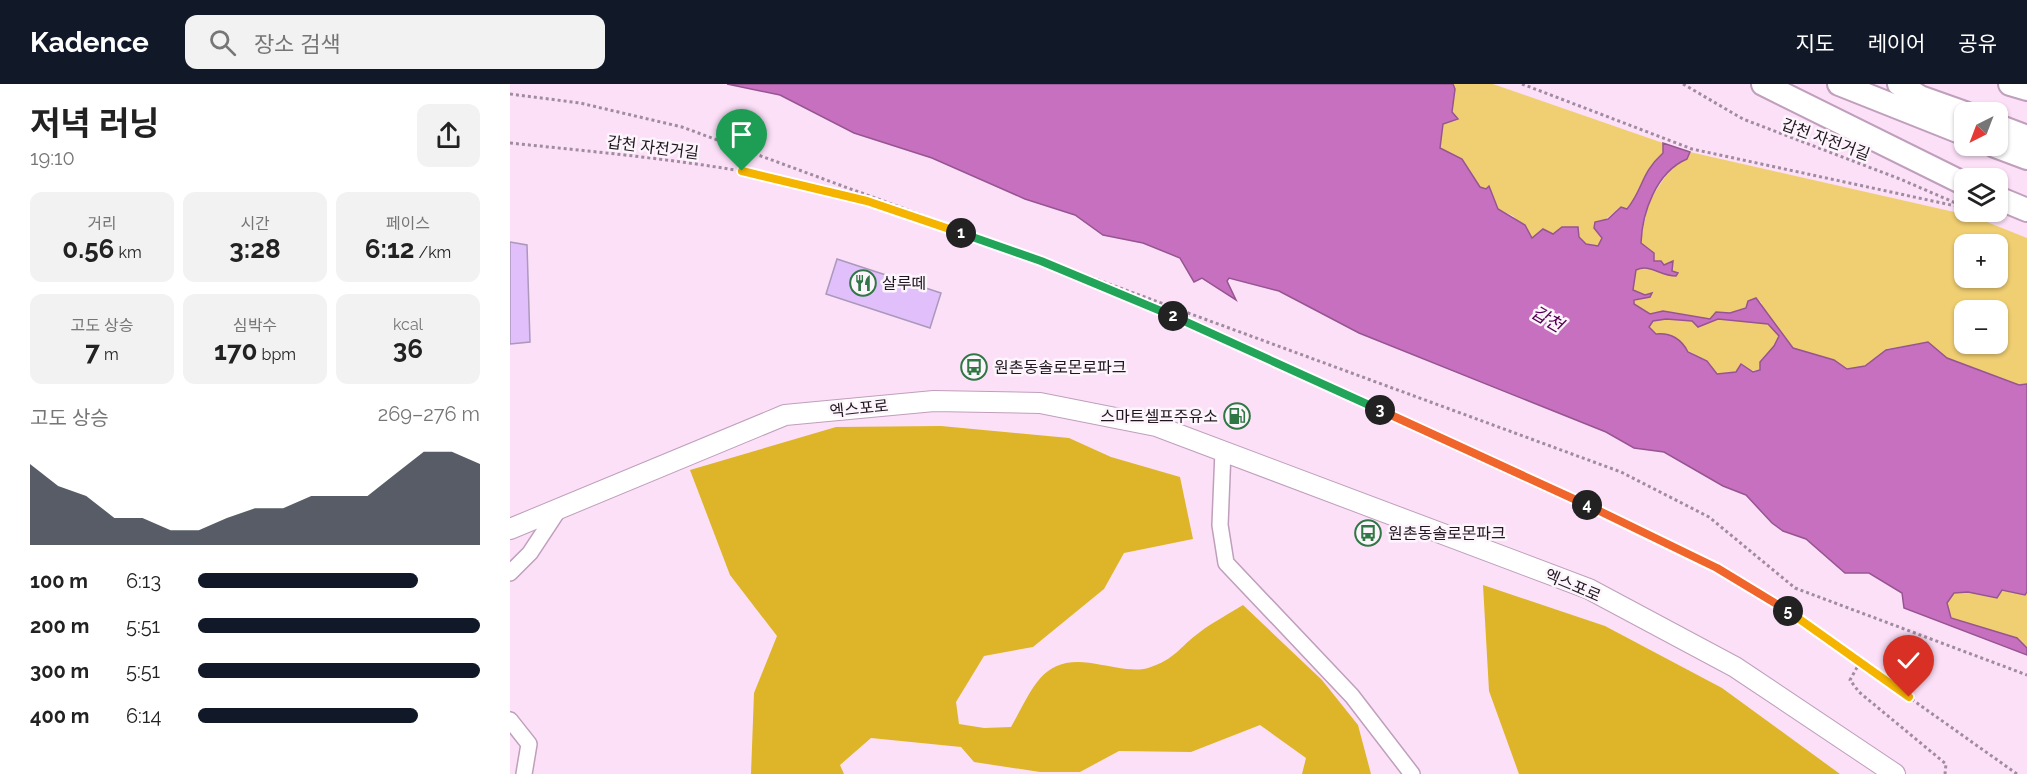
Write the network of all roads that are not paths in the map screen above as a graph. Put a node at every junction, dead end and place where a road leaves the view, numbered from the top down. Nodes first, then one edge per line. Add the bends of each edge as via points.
1 (1763, 84) edge
2 (1839, 84) edge
3 (1899, 84) edge
4 (2010, 84) edge
5 (2027, 89) edge
6 (1954, 109) edge
7 (1954, 130) edge
8 (2008, 130) edge
9 (2027, 137) edge
10 (2008, 151) edge
11 (2027, 158) edge
12 (1954, 179) edge
13 (2008, 202) edge
14 (2027, 210) edge
15 (1223, 451) junction
16 (559, 509) junction
17 (510, 529) edge
18 (510, 573) edge
19 (510, 720) edge
20 (524, 774) edge
21 (1412, 774) edge
22 (1895, 774) edge

1 - 12 highway
2 - 7 highway
3 - 6 highway via 1920,97
4 - 5 highway
8 - 9 highway
10 - 11 highway
13 - 14 highway
15 - 16 main road, 엑스포로 via 1156,426 1040,403 934,401 786,416
15 - 21 street via 1220,525 1226,563 1352,696
15 - 22 main road, 엑스포로 via 1589,590 1735,667
16 - 17 main road, 엑스포로
16 - 18 street via 530,553
19 - 20 street via 529,744

